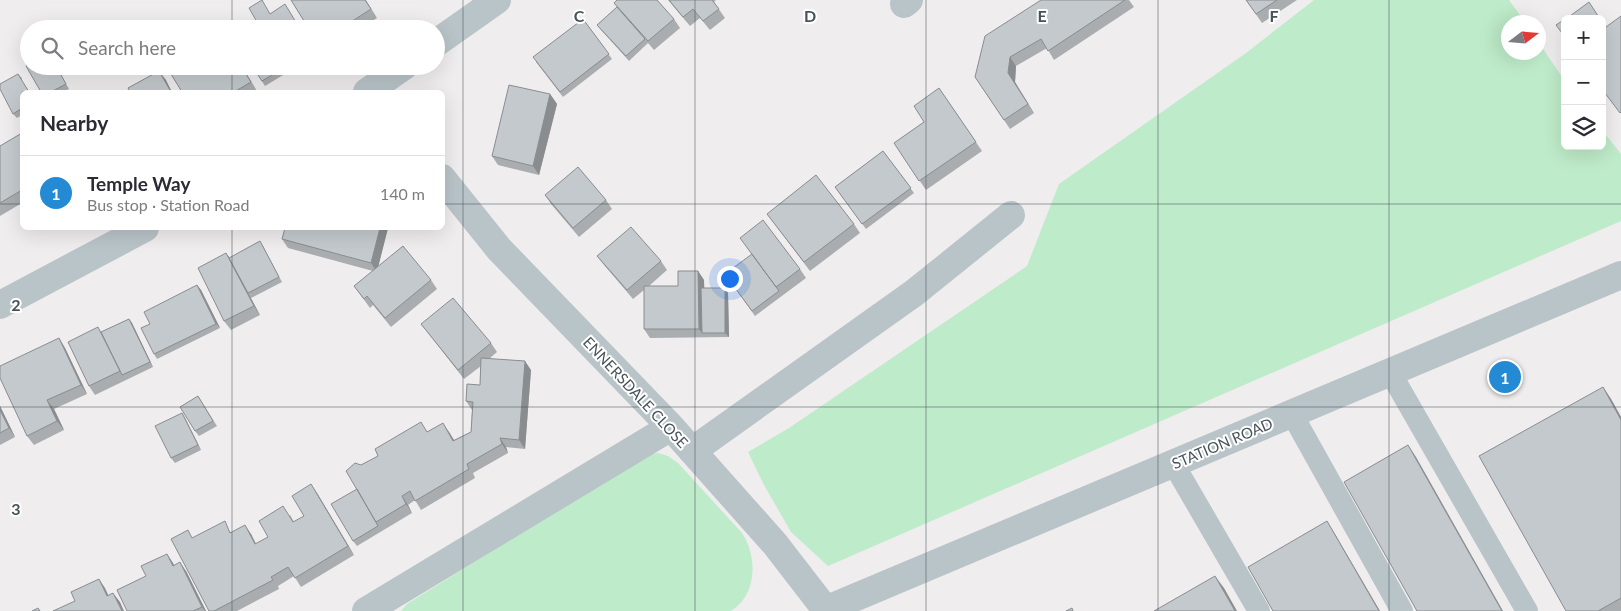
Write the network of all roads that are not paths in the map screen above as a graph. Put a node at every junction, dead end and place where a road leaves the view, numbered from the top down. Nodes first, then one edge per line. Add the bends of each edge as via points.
1 (497, 0) edge
2 (445, 37) edge
3 (393, 75) edge
4 (374, 90) edge
5 (445, 182) edge
6 (1010, 215) dead end
7 (141, 230) edge
8 (1621, 275) edge
9 (0, 305) edge
10 (1390, 372) junction
11 (1292, 414) junction
12 (671, 427) junction
13 (692, 451) junction
14 (1174, 463) junction
15 (824, 610) edge
16 (366, 611) edge
17 (1259, 611) edge
18 (1402, 611) edge
19 (1527, 611) edge

1 - 2 street
3 - 4 street
5 - 12 street, ENNERSDALE CLOSE via 499,249
6 - 13 street via 914,293
7 - 9 street
8 - 10 street, STATION ROAD
10 - 11 street, STATION ROAD
10 - 19 lane
11 - 14 street, STATION ROAD
11 - 18 lane
12 - 13 street, ENNERSDALE CLOSE
12 - 16 street
13 - 15 street, ENNERSDALE CLOSE via 775,544
14 - 15 street, STATION ROAD
14 - 17 lane

